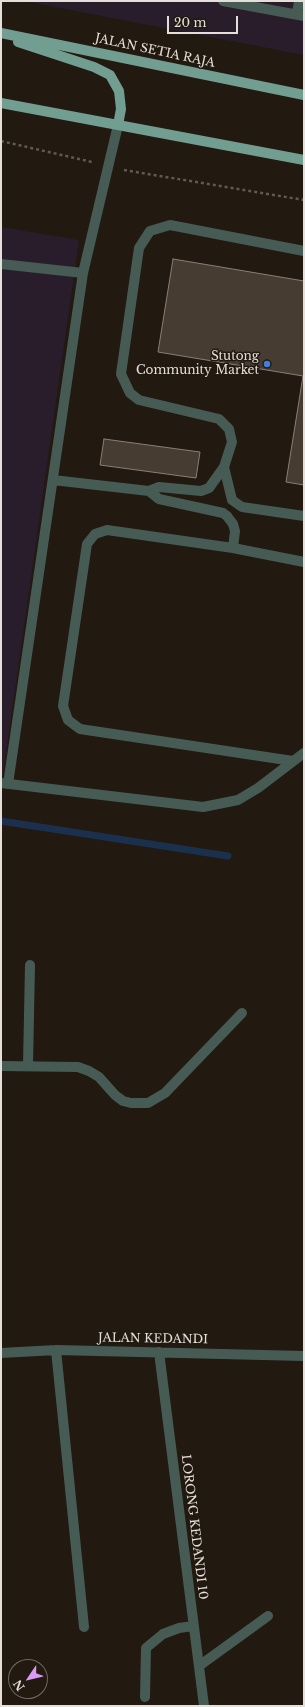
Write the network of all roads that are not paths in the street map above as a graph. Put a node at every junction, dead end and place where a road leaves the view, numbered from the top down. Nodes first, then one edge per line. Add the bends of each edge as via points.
1 (223, 1) edge
2 (299, 1) edge
3 (300, 15) edge
4 (1, 34) edge
5 (304, 95) edge
6 (1, 103) edge
7 (118, 124) junction
8 (304, 160) edge
9 (304, 251) edge
10 (1, 264) edge
11 (83, 273) junction
12 (224, 467) junction
13 (53, 480) junction
14 (149, 491) junction
15 (304, 516) edge
16 (233, 548) junction
17 (304, 562) edge
18 (304, 753) edge
19 (293, 761) junction
20 (4, 783) edge
21 (30, 965) dead end
22 (242, 1014) dead end
23 (28, 1065) junction
24 (1, 1066) edge
25 (56, 1350) junction
26 (158, 1352) junction
27 (1, 1353) edge
28 (304, 1356) edge
29 (268, 1616) dead end
30 (193, 1626) junction
31 (84, 1627) dead end
32 (198, 1666) junction
33 (145, 1697) dead end
34 (204, 1706) edge

1 - 3 street
2 - 3 street
4 - 5 main road, JALAN SETIA RAJA
4 - 7 main road via 110,75 119,91 121,109
6 - 7 main road
7 - 8 main road
7 - 11 street
9 - 12 street via 170,225 150,231 139,248 122,363 121,374 124,383 130,393 139,400 219,419 229,429 232,442
10 - 11 street
11 - 13 street
12 - 14 street via 209,488 201,491 159,488
12 - 15 street via 232,500 242,507
13 - 14 street
13 - 20 street
14 - 16 street via 159,499 227,516 235,531
16 - 17 street
16 - 19 street via 107,530 95,534 87,544 63,706 68,720 80,729
18 - 19 street
19 - 20 street via 238,800 204,807
21 - 23 street
22 - 23 street via 166,1093 148,1103 123,1101 99,1077 78,1067
23 - 24 street
25 - 26 street, JALAN KEDANDI
25 - 27 street, JALAN KEDANDI
25 - 31 street
26 - 28 street, JALAN KEDANDI
26 - 30 street, LORONG KEDANDI 10
29 - 32 street
30 - 32 street, LORONG KEDANDI 10
30 - 33 street via 163,1634 146,1648
32 - 34 street, LORONG KEDANDI 10

